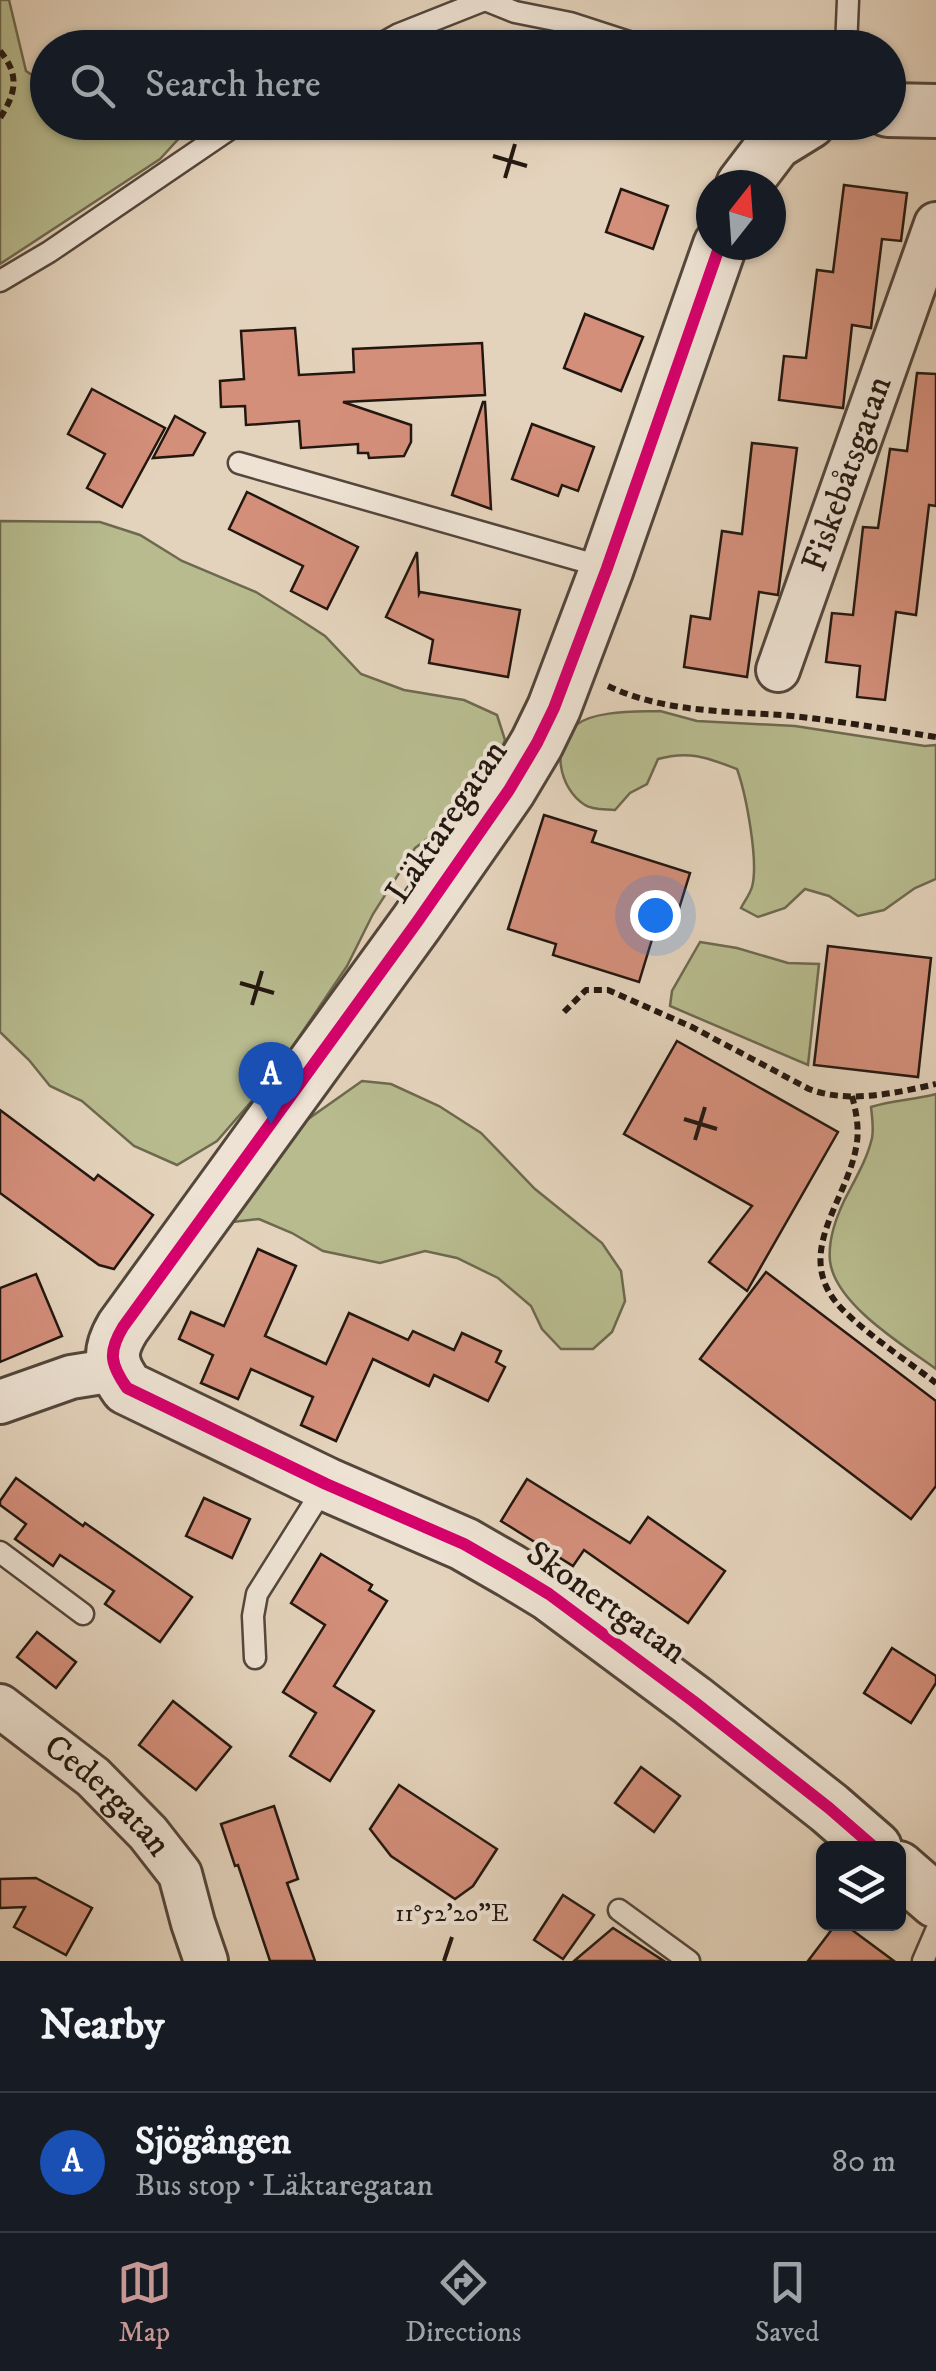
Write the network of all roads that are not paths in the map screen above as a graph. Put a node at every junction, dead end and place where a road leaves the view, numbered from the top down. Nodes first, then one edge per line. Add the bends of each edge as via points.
1 (486, 0) edge
2 (848, 0) edge
3 (409, 30) edge
4 (591, 30) edge
5 (847, 30) edge
6 (906, 110) edge
7 (936, 111) edge
8 (214, 140) edge
9 (781, 140) edge
10 (755, 170) edge
11 (936, 224) edge
12 (715, 260) edge
13 (0, 281) edge
14 (239, 464) dead end
15 (607, 568) junction
16 (778, 670) dead end
17 (115, 1370) junction
18 (0, 1402) edge
19 (326, 1484) junction
20 (0, 1552) edge
21 (84, 1614) dead end
22 (255, 1658) dead end
23 (0, 1706) edge
24 (868, 1841) edge
25 (906, 1875) edge
26 (936, 1901) edge
27 (618, 1910) dead end
28 (936, 1931) edge
29 (206, 1961) edge
30 (689, 1961) edge
31 (923, 1961) edge

1 - 3 lane
1 - 4 lane
2 - 5 lane
6 - 7 street
8 - 13 lane
9 - 10 street
11 - 16 street, Fiskebåtsgatan
12 - 15 street, Läktaregatan
14 - 15 lane
15 - 17 street, Läktaregatan via 554,708 509,790 122,1327 112,1346
17 - 18 street via 71,1377
17 - 19 street, Skonertgatan via 128,1388
19 - 22 lane via 257,1594
19 - 24 street, Skonertgatan via 464,1544 549,1594
20 - 21 lane
23 - 29 street, Cedergatan via 92,1777 148,1833 180,1874
25 - 26 street
27 - 30 lane
28 - 31 lane

